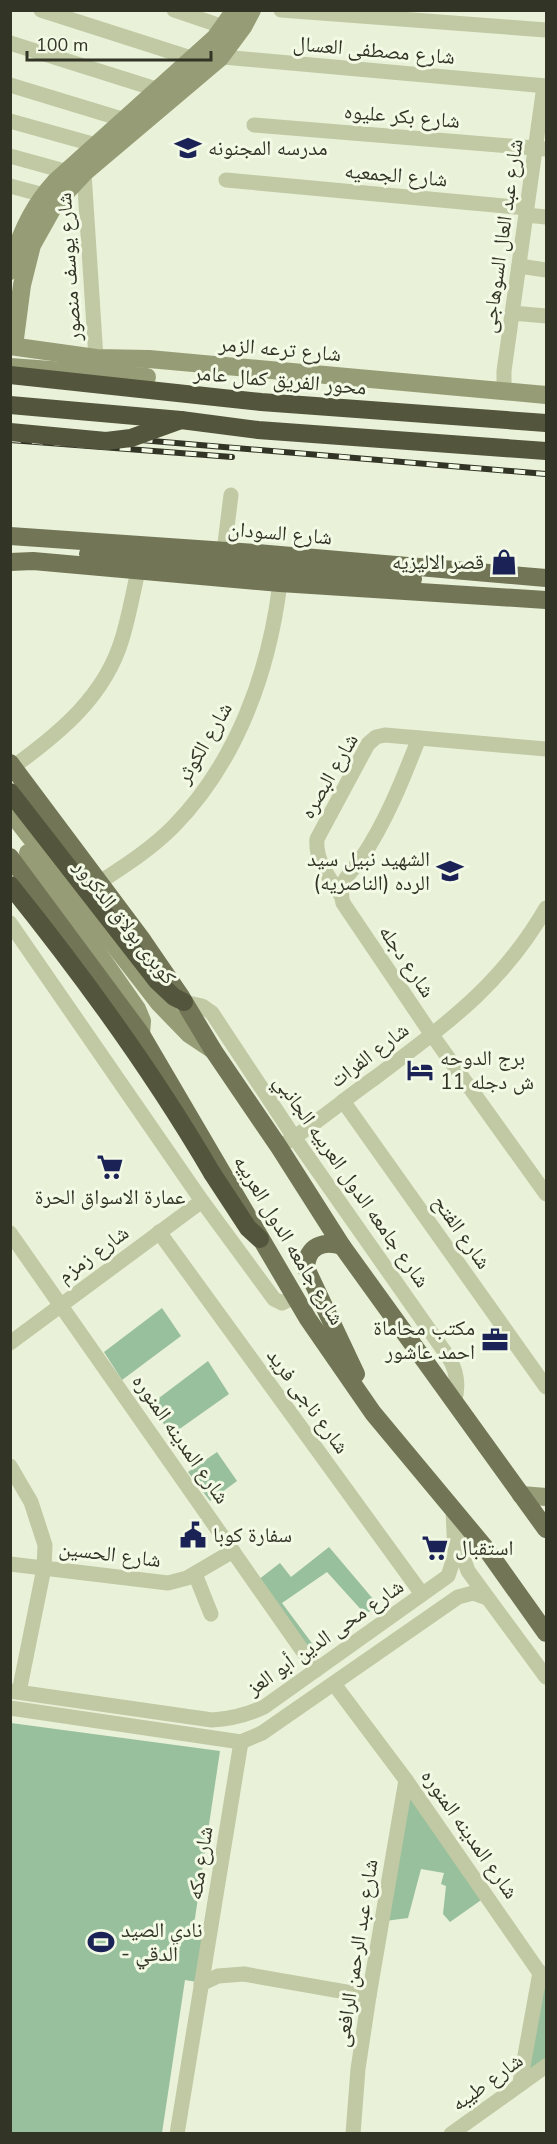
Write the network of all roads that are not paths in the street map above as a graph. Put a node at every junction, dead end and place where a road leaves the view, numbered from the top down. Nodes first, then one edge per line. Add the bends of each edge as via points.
1 (41, 10) edge
2 (174, 10) edge
3 (235, 10) edge
4 (252, 10) edge
5 (281, 10) edge
6 (224, 27) junction
7 (546, 30) edge
8 (10, 43) edge
9 (196, 57) junction
10 (220, 58) junction
11 (10, 86) edge
12 (545, 86) edge
13 (159, 90) junction
14 (125, 120) junction
15 (10, 121) edge
16 (254, 125) dead end
17 (96, 146) junction
18 (541, 148) edge
19 (10, 156) edge
20 (76, 172) junction
21 (226, 180) dead end
22 (10, 186) edge
23 (44, 195) junction
24 (526, 212) junction
25 (546, 217) edge
26 (18, 227) edge
27 (519, 266) junction
28 (11, 269) edge
29 (546, 270) edge
30 (512, 312) junction
31 (546, 316) edge
32 (12, 346) edge
33 (100, 365) junction
34 (10, 367) edge
35 (10, 375) edge
36 (147, 377) dead end
37 (504, 391) junction
38 (546, 395) edge
39 (10, 405) edge
40 (181, 420) junction
41 (546, 423) edge
42 (10, 432) edge
43 (546, 451) edge
44 (231, 495) dead end
45 (10, 536) edge
46 (10, 550) edge
47 (224, 551) junction
48 (10, 562) edge
49 (138, 571) junction
50 (473, 572) junction
51 (546, 578) edge
52 (280, 583) junction
53 (546, 600) edge
54 (419, 738) junction
55 (546, 749) edge
56 (12, 765) edge
57 (10, 792) edge
58 (10, 811) edge
59 (10, 830) edge
60 (28, 846) edge
61 (100, 882) junction
62 (10, 885) edge
63 (340, 894) junction
64 (546, 908) edge
65 (10, 923) edge
66 (16, 943) edge
67 (184, 1002) junction
68 (432, 1035) junction
69 (213, 1050) junction
70 (343, 1101) junction
71 (287, 1142) junction
72 (546, 1194) edge
73 (202, 1202) junction
74 (159, 1232) junction
75 (10, 1233) edge
76 (261, 1239) junction
77 (342, 1245) junction
78 (294, 1298) junction
79 (61, 1304) junction
80 (10, 1343) edge
81 (546, 1387) edge
82 (454, 1403) junction
83 (373, 1413) junction
84 (10, 1466) edge
85 (521, 1495) junction
86 (546, 1497) edge
87 (453, 1510) junction
88 (467, 1526) junction
89 (546, 1529) edge
90 (233, 1551) junction
91 (10, 1564) edge
92 (44, 1568) junction
93 (195, 1574) junction
94 (448, 1576) junction
95 (422, 1594) junction
96 (458, 1597) junction
97 (487, 1598) junction
98 (211, 1614) dead end
99 (546, 1633) edge
100 (316, 1670) junction
101 (546, 1677) edge
102 (333, 1684) junction
103 (15, 1692) edge
104 (10, 1708) edge
105 (241, 1742) junction
106 (406, 1780) junction
107 (543, 1977) edge
108 (201, 1984) junction
109 (369, 1996) junction
110 (546, 2066) edge
111 (520, 2083) junction
112 (177, 2133) edge
113 (353, 2133) edge
114 (452, 2133) edge

1 - 9 street, شارع مصطفى العسال
2 - 6 street
3 - 6 street
4 - 10 street
5 - 7 street
6 - 9 street
8 - 13 street
9 - 10 street, شارع مصطفى العسال
9 - 13 street
10 - 12 street, شارع مصطفى العسال
10 - 20 street
11 - 14 street
12 - 18 street, شارع عبد العال السوهاجى
13 - 14 street
14 - 17 street
15 - 17 street
16 - 18 street, شارع بكر عليوه
17 - 20 street
18 - 24 street, شارع عبد العال السوهاجى
19 - 20 street
20 - 23 street
20 - 32 street via 32,245
20 - 33 street, شارع يوسف منصور
21 - 24 street, شارع الجمعيه
22 - 23 street
23 - 26 street
24 - 25 street, شارع الجمعيه
24 - 27 street, شارع عبد العال السوهاجى
26 - 28 street
27 - 29 street
27 - 30 street, شارع عبد العال السوهاجى
30 - 31 street
30 - 37 street, شارع عبد العال السوهاجى
32 - 33 street, شارع ترعه الزمر
33 - 34 street
33 - 36 street
33 - 37 street, شارع ترعه الزمر via 148,359
35 - 41 highway, محور الفريق كمال عامر via 261,402
37 - 38 street, شارع ترعه الزمر
39 - 40 highway
40 - 42 highway, bridge via 114,441
40 - 43 highway via 258,430
44 - 47 street
45 - 47 main road, شارع السودان
46 - 50 main road via 421,579 451,580
47 - 50 main road, شارع السودان
48 - 49 main road
49 - 52 main road
49 - 56 street via 122,640 105,677 72,721
50 - 51 main road, شارع السودان
52 - 53 main road
52 - 61 street, شارع الكوثر via 262,670 243,722 218,771 172,827
54 - 55 street, شارع البصره
54 - 63 street via 388,810 342,884
54 - 63 street, شارع البصره via 385,735 368,744 319,833 316,848 322,866
56 - 61 main road, شارع جامعه الدول العربيه
57 - 60 highway
58 - 60 street, كوبرى بولاق الدكرور
59 - 60 street, كوبرى بولاق الدكرور
60 - 67 highway via 157,981
60 - 69 street, كوبرى بولاق الدكرور via 159,1003 189,1034
60 - 76 main road, شارع جامعه الدول العربيه
61 - 67 main road, شارع جامعه الدول العربيه
62 - 76 highway, bridge via 133,1047 248,1228
63 - 68 street, شارع دجله
64 - 68 street, شارع الفرات via 488,987
65 - 66 street
66 - 73 street
67 - 69 main road, شارع جامعه الدول العربيه
67 - 71 street, شارع جامعه الدول العربيه الجانبي via 212,1013
68 - 70 street, شارع الفرات
68 - 72 street, شارع دجله
69 - 71 main road, شارع جامعه الدول العربيه
70 - 71 street, شارع الفرات
70 - 81 street, شارع الفتح
71 - 77 main road, شارع جامعه الدول العربيه
71 - 82 street, شارع جامعه الدول العربيه الجانبي via 453,1365 458,1388
73 - 74 street, شارع زمزم
73 - 78 street via 274,1299 282,1303
74 - 79 street, شارع زمزم
74 - 95 street, شارع ناجى فريد
75 - 79 street, شارع المدينه المنوره
76 - 78 main road, شارع جامعه الدول العربيه
77 - 82 main road, شارع جامعه الدول العربيه
77 - 83 main road via 317,1246 308,1255 306,1268
78 - 83 main road, شارع جامعه الدول العربيه
79 - 80 street, شارع زمزم
79 - 90 street, شارع المدينه المنوره
82 - 85 main road, شارع جامعه الدول العربيه
83 - 87 main road, شارع جامعه الدول العربيه
84 - 92 street via 38,1522 45,1545
85 - 86 street
85 - 89 main road, شارع جامعه الدول العربيه
87 - 88 main road, شارع جامعه الدول العربيه
87 - 94 street via 455,1556
88 - 97 street via 463,1541 465,1564
88 - 99 main road, شارع جامعه الدول العربيه
90 - 93 street, شارع الحسين
90 - 100 street, شارع المدينه المنوره
91 - 92 street, شارع الحسين
92 - 93 street, شارع الحسين via 168,1583
92 - 103 street
93 - 98 street
94 - 95 street, شارع محى الدين أبو العز
94 - 96 street via 460,1585
95 - 100 street, شارع محى الدين أبو العز
96 - 97 street via 473,1593
96 - 102 street, شارع محى الدين أبو العز
97 - 101 street
100 - 103 street, شارع محى الدين أبو العز via 264,1707 226,1719
102 - 105 street, شارع محى الدين أبو العز via 262,1733
102 - 106 street, شارع المدينه المنوره
104 - 105 street
105 - 108 street, شارع مكه
106 - 107 street, شارع المدينه المنوره
106 - 109 street, شارع عبد الرحمن الرافعى
107 - 111 street
108 - 109 street via 244,1974
108 - 112 street, شارع مكه
109 - 113 street, شارع عبد الرحمن الرافعى
110 - 111 street, شارع طيبه
111 - 114 street, شارع طيبه

